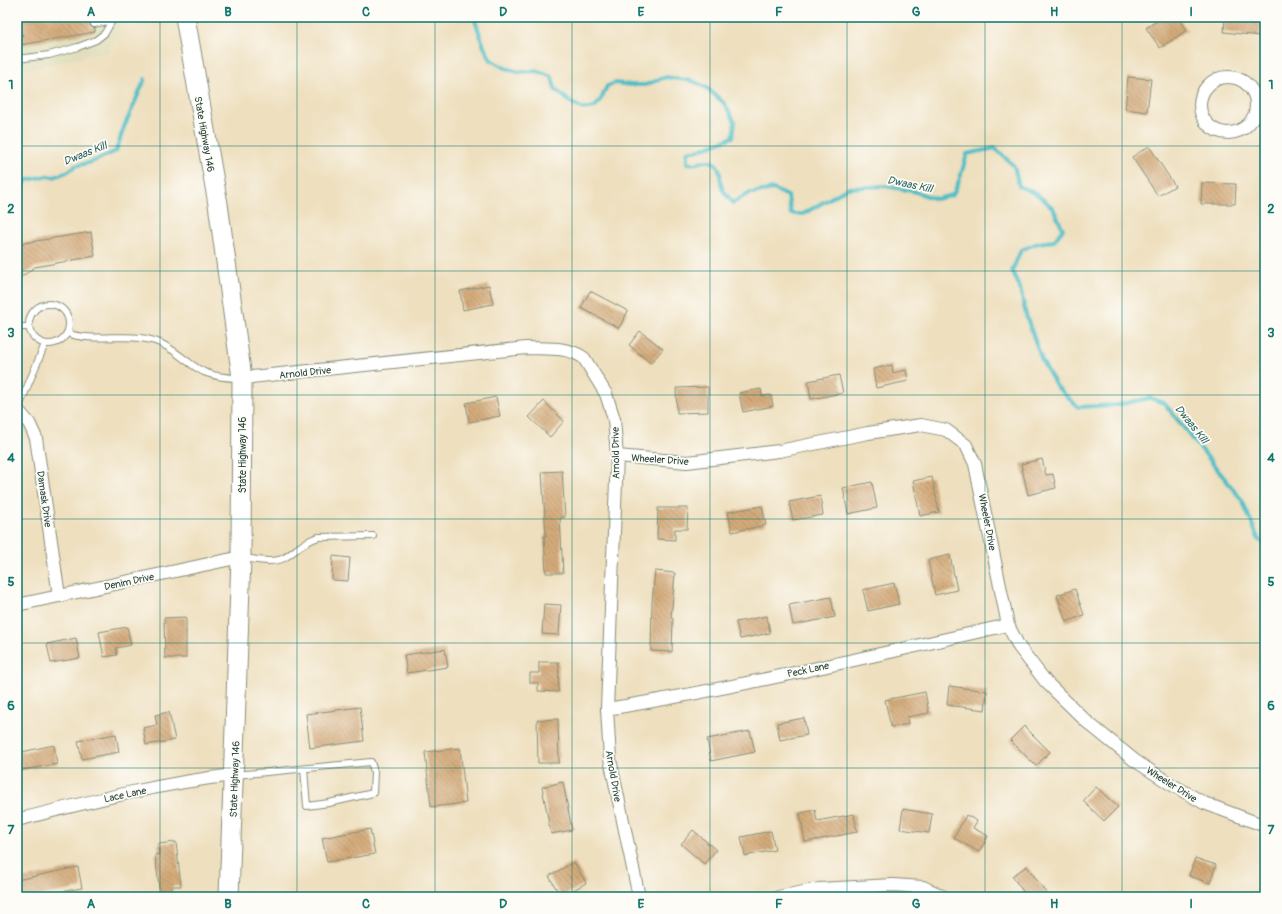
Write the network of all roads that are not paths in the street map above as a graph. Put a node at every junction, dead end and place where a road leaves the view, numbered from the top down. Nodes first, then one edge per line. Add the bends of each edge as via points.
1 (185, 17) edge
2 (113, 19) edge
3 (94, 24) dead end
4 (17, 59) edge
5 (1260, 95) edge
6 (17, 327) edge
7 (29, 327) junction
8 (67, 333) junction
9 (44, 344) junction
10 (242, 378) junction
11 (18, 409) edge
12 (617, 456) junction
13 (372, 536) dead end
14 (241, 557) junction
15 (59, 596) junction
16 (17, 606) edge
17 (1008, 625) junction
18 (607, 709) junction
19 (304, 769) junction
20 (234, 775) junction
21 (17, 820) edge
22 (1265, 826) edge
23 (229, 897) edge
24 (639, 897) edge
25 (778, 897) edge
26 (944, 897) edge

1 - 10 main road, State Highway 146 via 218,204
2 - 3 lane
2 - 4 lane via 105,33 96,40 49,55
5 - 5 street via 1239,80 1216,80 1204,91 1200,106 1202,114 1210,127 1217,131 1233,133 1247,126 1252,120
6 - 7 lane
7 - 8 lane via 29,319 39,306 46,303 54,304 62,307 67,313 70,321
7 - 9 lane via 37,341
8 - 9 lane via 60,342
8 - 10 lane via 81,336 135,337 157,341 203,371 223,378
9 - 11 lane
10 - 12 street, Arnold Drive via 526,348 565,350 584,358 606,394 614,419
10 - 14 main road, State Highway 146
11 - 15 street, Damask Drive via 36,438
12 - 17 street, Wheeler Drive via 687,462 779,451 921,425 946,430 966,445 975,464
12 - 18 street, Arnold Drive
13 - 14 lane via 312,538 282,559 272,561
14 - 15 street, Denim Drive
14 - 20 main road, State Highway 146
15 - 16 street, Denim Drive
17 - 18 street, Peck Lane via 791,673
17 - 22 street, Wheeler Drive via 1020,647 1046,682 1088,722 1134,760 1204,803
18 - 24 street, Arnold Drive via 610,760
19 - 19 lane via 371,762 374,772 373,793 308,806
19 - 20 lane
20 - 21 street, Lace Lane via 108,798
20 - 23 main road, State Highway 146
25 - 26 street via 819,889 893,884 923,887

